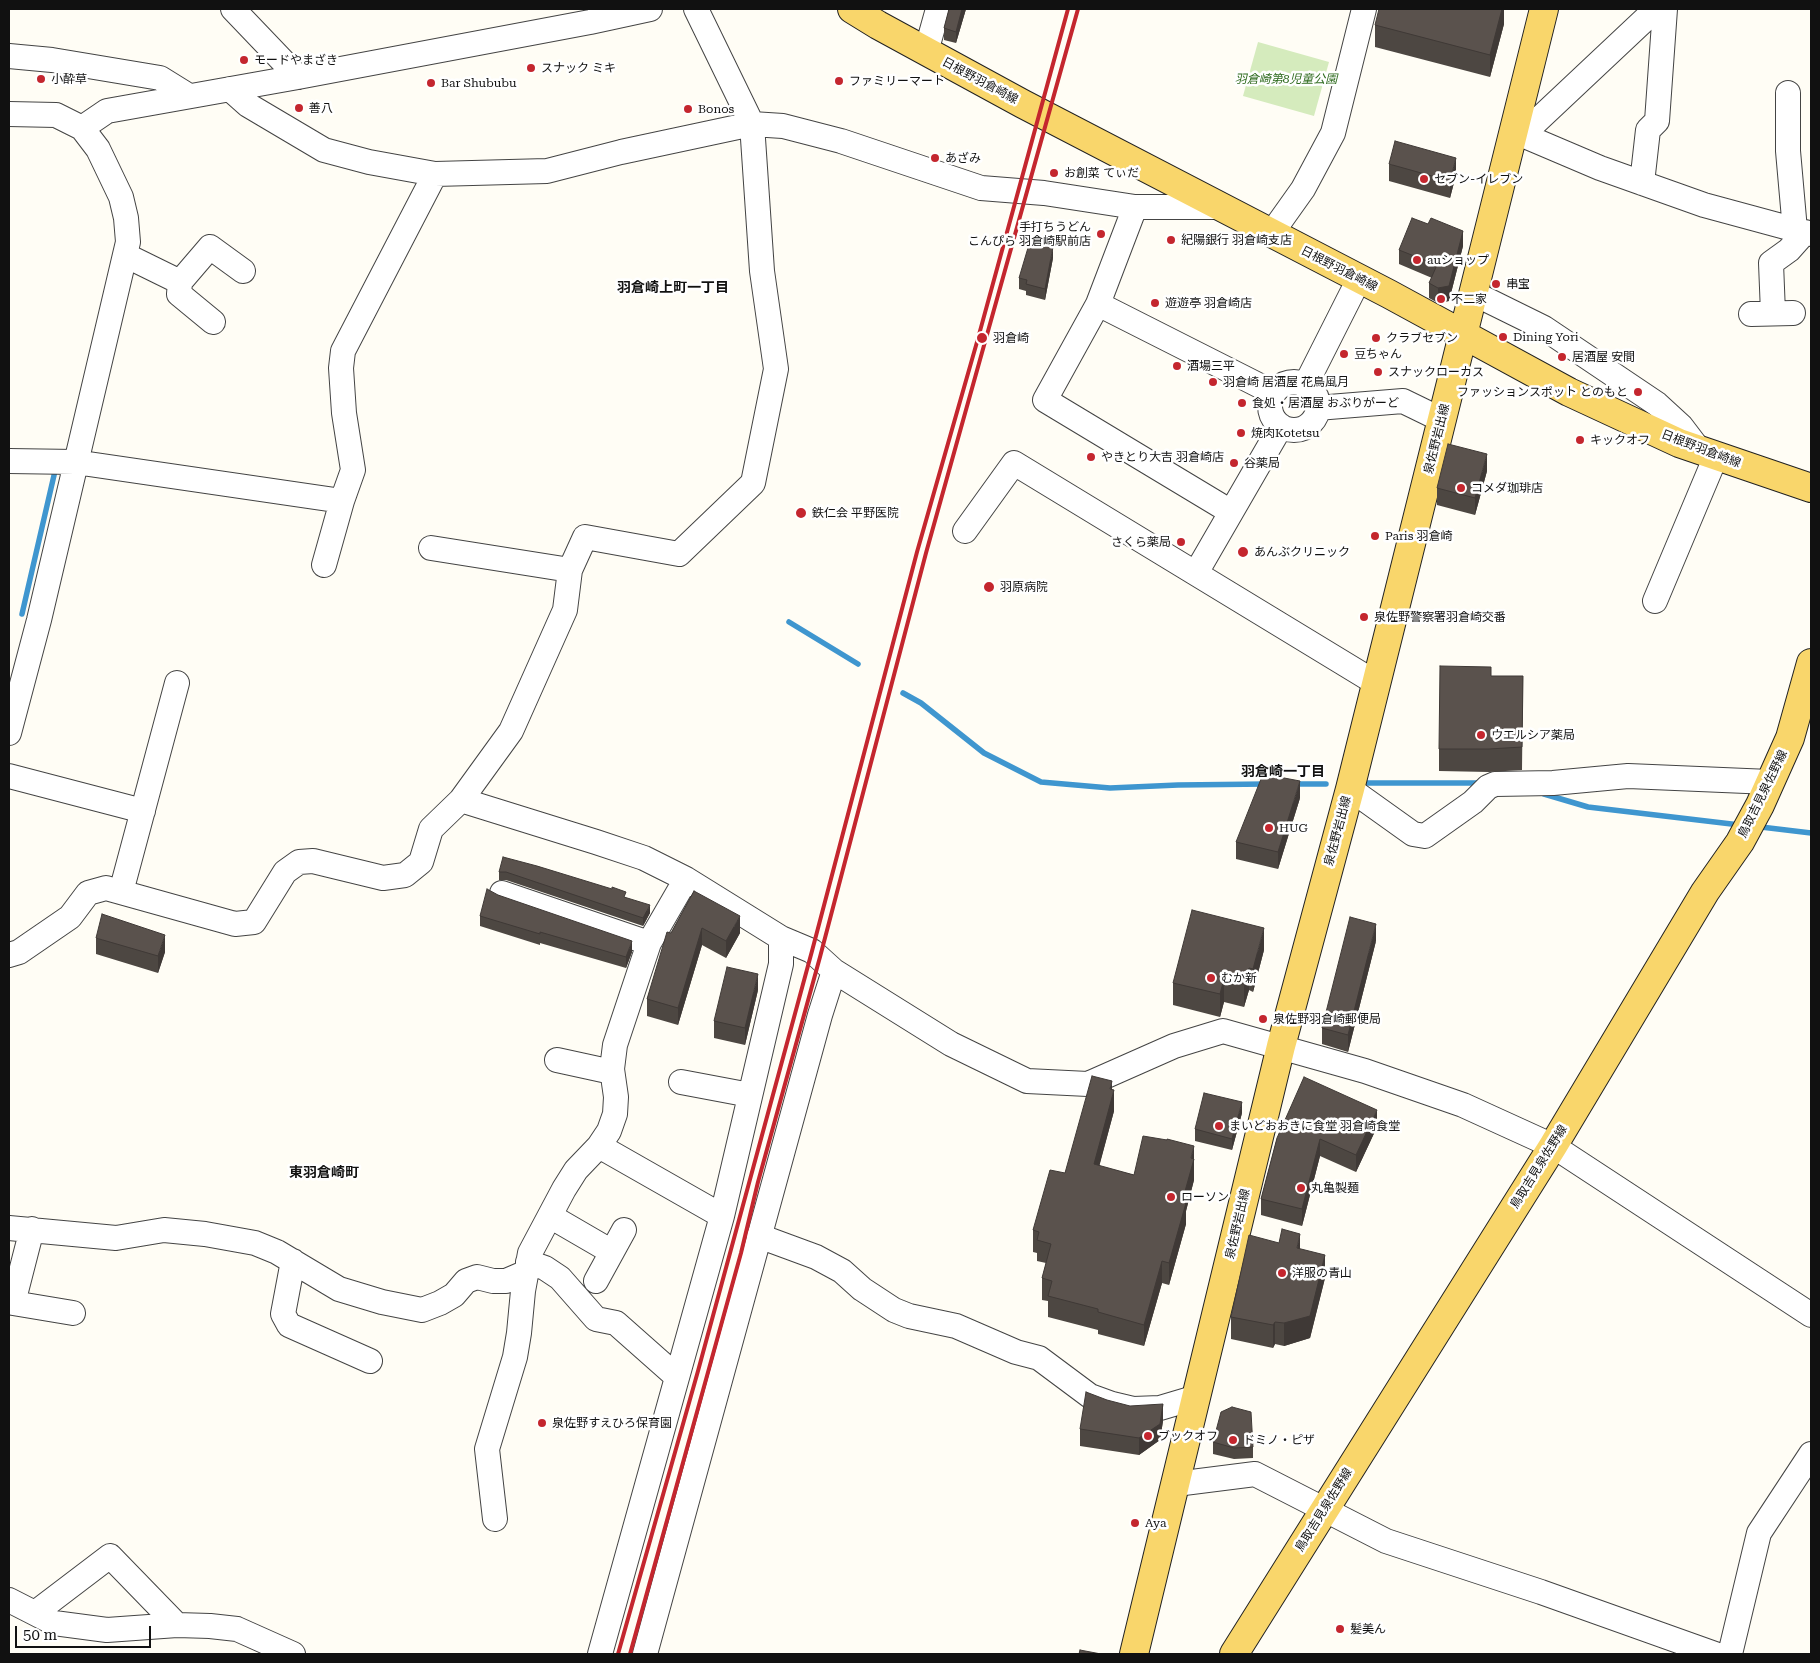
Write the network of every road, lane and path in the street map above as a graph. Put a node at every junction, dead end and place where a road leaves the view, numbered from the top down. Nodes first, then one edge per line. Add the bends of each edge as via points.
1 (233, 9) edge
2 (650, 9) edge
3 (696, 9) edge
4 (852, 9) edge
5 (938, 9) edge
6 (1364, 9) edge
7 (1544, 9) edge
8 (1656, 9) edge
9 (1665, 9) edge
10 (926, 52) junction
11 (9, 56) edge
12 (298, 77) junction
13 (230, 89) junction
14 (1788, 93) dead end
15 (189, 96) junction
16 (9, 114) edge
17 (752, 124) junction
18 (82, 128) junction
19 (1518, 133) junction
20 (435, 174) junction
21 (1642, 183) junction
22 (1135, 206) junction
23 (1221, 207) junction
24 (1804, 232) edge
25 (1271, 234) junction
26 (126, 255) junction
27 (243, 271) dead end
28 (1359, 279) junction
29 (180, 282) junction
30 (1473, 292) junction
31 (1098, 304) junction
32 (1772, 313) dead end
33 (212, 322) dead end
34 (1463, 335) junction
35 (1305, 386) junction
36 (1274, 393) junction
37 (1318, 408) junction
38 (1442, 420) junction
39 (1281, 426) junction
40 (1708, 453) junction
41 (9, 461) edge
42 (75, 462) junction
43 (1811, 488) edge
44 (342, 501) junction
45 (1231, 512) junction
46 (965, 530) dead end
47 (431, 548) dead end
48 (324, 565) dead end
49 (570, 570) junction
50 (1196, 574) junction
51 (1655, 601) dead end
52 (1811, 663) edge
53 (177, 683) dead end
54 (1376, 684) junction
55 (9, 733) edge
56 (9, 776) edge
57 (1770, 782) junction
58 (1350, 789) junction
59 (462, 800) junction
60 (143, 812) junction
61 (686, 879) junction
62 (121, 892) junction
63 (502, 893) dead end
64 (781, 938) junction
65 (649, 944) junction
66 (9, 955) edge
67 (834, 971) junction
68 (1281, 1046) junction
69 (556, 1060) dead end
70 (612, 1072) junction
71 (681, 1082) dead end
72 (750, 1095) junction
73 (599, 1146) junction
74 (1553, 1146) junction
75 (550, 1216) junction
76 (722, 1216) junction
77 (20, 1229) edge
78 (624, 1230) dead end
79 (760, 1236) junction
80 (612, 1252) junction
81 (292, 1262) junction
82 (528, 1267) junction
83 (596, 1281) dead end
84 (73, 1313) dead end
85 (1811, 1315) edge
86 (370, 1361) dead end
87 (677, 1378) junction
88 (1197, 1397) junction
89 (1811, 1454) edge
90 (1176, 1484) junction
91 (1325, 1509) junction
92 (495, 1519) dead end
93 (9, 1600) edge
94 (35, 1614) junction
95 (177, 1625) junction
96 (293, 1654) edge
97 (600, 1654) edge
98 (645, 1654) edge
99 (1134, 1654) edge
100 (1234, 1654) edge
101 (1715, 1654) edge
102 (1730, 1654) edge

1 - 12 street
2 - 12 street
3 - 17 street
4 - 10 main road, 日根野羽倉崎線
5 - 10 street
6 - 25 street via 1333,133 1303,189
7 - 19 main road, 泉佐野岩出線
8 - 19 street
9 - 21 street via 1656,121 1648,130
10 - 23 main road, 日根野羽倉崎線
11 - 15 street via 160,78
12 - 13 street
13 - 15 street
13 - 20 street via 248,105 324,150
14 - 24 street via 1788,151
15 - 18 street via 107,111
16 - 18 street via 56,115
17 - 20 street via 547,171
17 - 22 street via 783,126 841,141 981,188
17 - 49 street via 762,271 776,369 754,483 679,554 585,537
18 - 26 street via 98,149 121,196 126,218
19 - 21 street
19 - 30 main road, 泉佐野岩出線
20 - 44 street via 343,351 344,413 353,470
21 - 24 street
22 - 23 street
22 - 31 street
23 - 25 main road, 日根野羽倉崎線
24 - 32 street via 1789,250 1771,263
25 - 28 main road, 日根野羽倉崎線
26 - 29 street
26 - 42 street
27 - 29 street via 210,246
28 - 34 main road, 日根野羽倉崎線
28 - 35 street
29 - 33 street via 179,294
30 - 34 main road, 泉佐野岩出線
30 - 40 street via 1544,328 1657,404
31 - 36 street
31 - 45 street via 1045,400
34 - 38 main road, 泉佐野岩出線
34 - 40 main road, 日根野羽倉崎線 via 1570,392 1679,443
35 - 36 street via 1294,382
35 - 37 street via 1314,393
36 - 39 street via 1270,407 1275,421
37 - 38 street via 1402,401
37 - 39 street via 1311,423 1304,428 1296,430
38 - 54 main road, 泉佐野岩出線
39 - 45 street
40 - 43 main road, 日根野羽倉崎線
40 - 51 street
41 - 42 street
42 - 44 street
42 - 55 street
44 - 48 street
45 - 50 street
46 - 50 street via 1014,463
47 - 49 street
49 - 59 street via 565,610 511,731
50 - 54 street
52 - 57 main road, 鳥取吉見泉佐野線 via 1790,738
53 - 60 street
54 - 58 main road, 泉佐野岩出線
56 - 60 street
57 - 58 street via 1628,776 1495,784 1425,836 1413,834
57 - 74 main road, 鳥取吉見泉佐野線 via 1740,842 1705,892
58 - 68 main road, 泉佐野岩出線
59 - 61 street via 644,858
59 - 62 street via 431,829 421,862 405,876 383,878 312,861 299,862 285,872 254,922 235,924
60 - 62 street
61 - 64 street
61 - 65 street
62 - 66 street via 106,888 88,893 70,917 19,952
63 - 65 street
64 - 67 street via 812,951
64 - 72 street via 781,964
65 - 70 street via 615,1045
67 - 68 street via 951,1044 1027,1081 1088,1084 1174,1046 1223,1031
67 - 79 street
68 - 74 street via 1463,1105
68 - 88 main road, 泉佐野岩出線
69 - 70 street
70 - 73 street via 615,1114
71 - 72 street
72 - 76 street
73 - 75 street via 576,1170
73 - 76 street
74 - 85 street
74 - 91 main road, 鳥取吉見泉佐野線
75 - 80 street
75 - 82 street via 530,1253
76 - 87 street
77 - 81 street via 116,1238 164,1230 205,1234 255,1243
77 - 84 street via 13,1303
78 - 80 street
79 - 88 street via 816,1257 842,1271 862,1290 894,1310 956,1326 1016,1352 1039,1358 1090,1396 1133,1409 1160,1408
79 - 98 street
80 - 83 street
81 - 82 street via 339,1289 422,1310 440,1304 466,1281 477,1277 506,1282
81 - 86 street via 283,1314 289,1325
82 - 87 street via 546,1268 560,1278 596,1319 616,1323
82 - 92 street via 515,1357 487,1449
87 - 97 street
88 - 90 main road, 泉佐野岩出線
89 - 102 street via 1759,1533
90 - 91 street via 1255,1474
90 - 99 main road, 泉佐野岩出線
91 - 100 main road, 鳥取吉見泉佐野線
91 - 101 street via 1386,1541
93 - 94 street
94 - 95 street via 54,1623 107,1630
94 - 95 street via 110,1556
95 - 96 street via 237,1629

